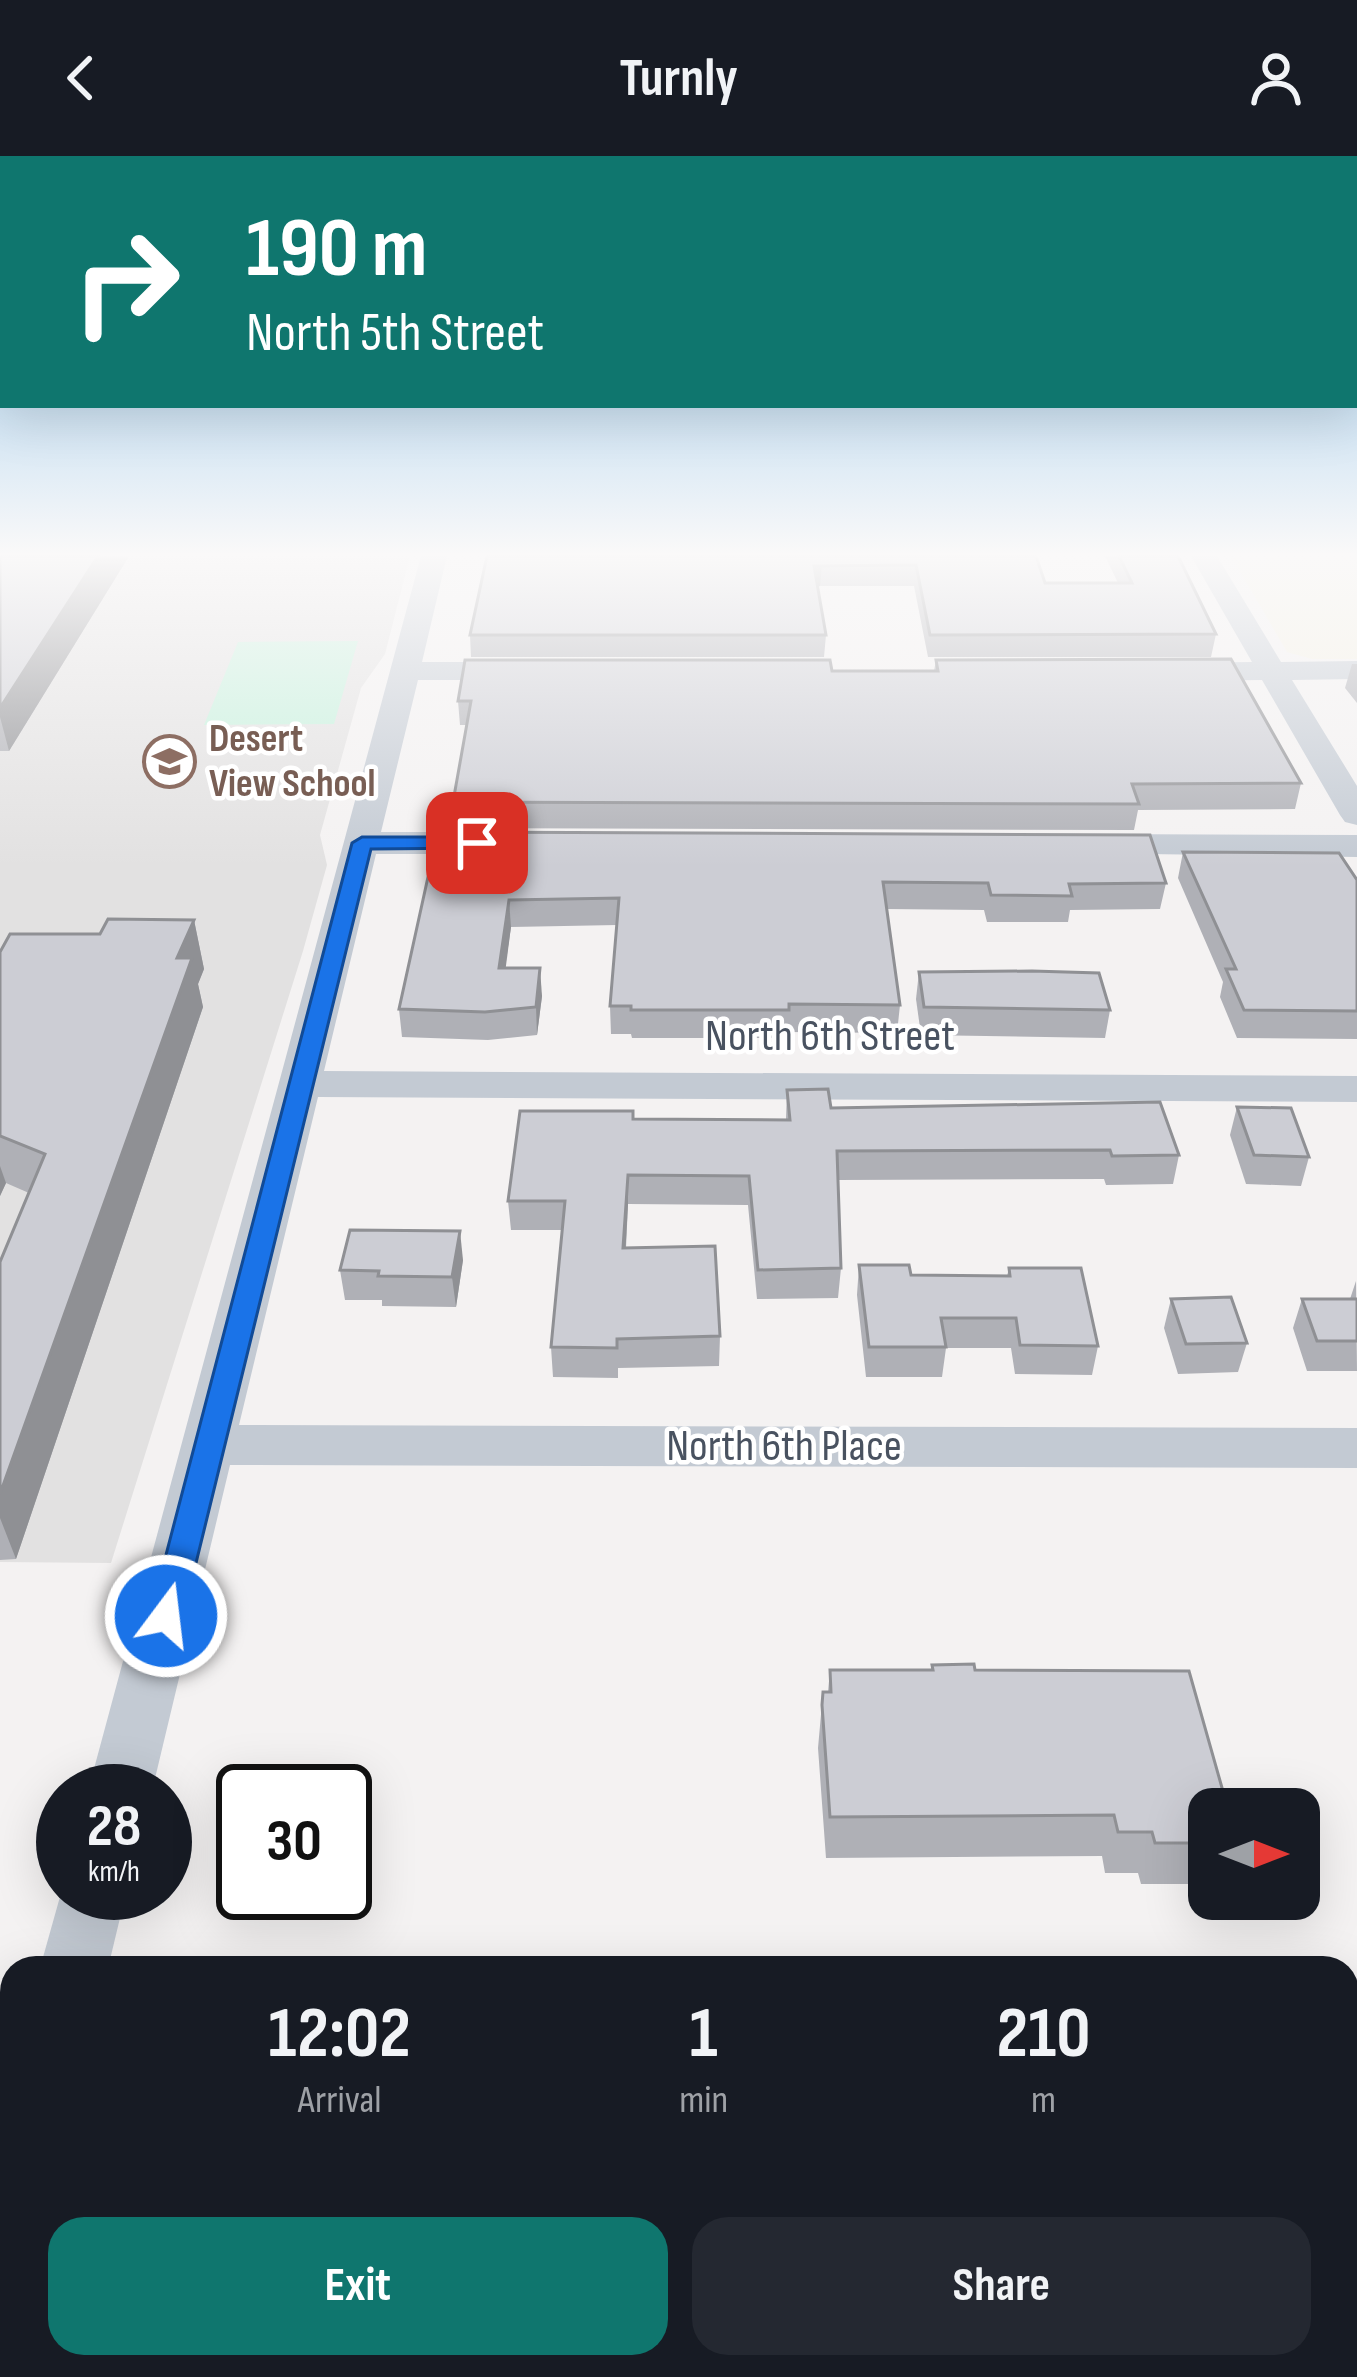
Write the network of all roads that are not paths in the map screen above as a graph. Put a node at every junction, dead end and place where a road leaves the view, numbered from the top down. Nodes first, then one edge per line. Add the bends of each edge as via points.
1 (407, 660) edge
2 (1264, 660) edge
3 (404, 670) junction
4 (1357, 670) edge
5 (557, 671) edge
6 (1271, 671) junction
7 (1152, 672) edge
8 (1357, 815) edge
9 (362, 843) junction
10 (548, 843) edge
11 (1048, 845) edge
12 (1357, 846) edge
13 (302, 1084) junction
14 (1357, 1089) edge
15 (211, 1445) junction
16 (1357, 1448) edge
17 (127, 1764) edge
18 (86, 1920) edge
19 (77, 1956) edge

1 - 3 street
2 - 6 street
3 - 5 street
3 - 9 street
4 - 6 street
6 - 7 street
6 - 8 street
9 - 10 street
9 - 13 street
11 - 12 street
13 - 14 street, North 6th Street
13 - 15 street
15 - 16 street, North 6th Place
15 - 17 street
18 - 19 street

